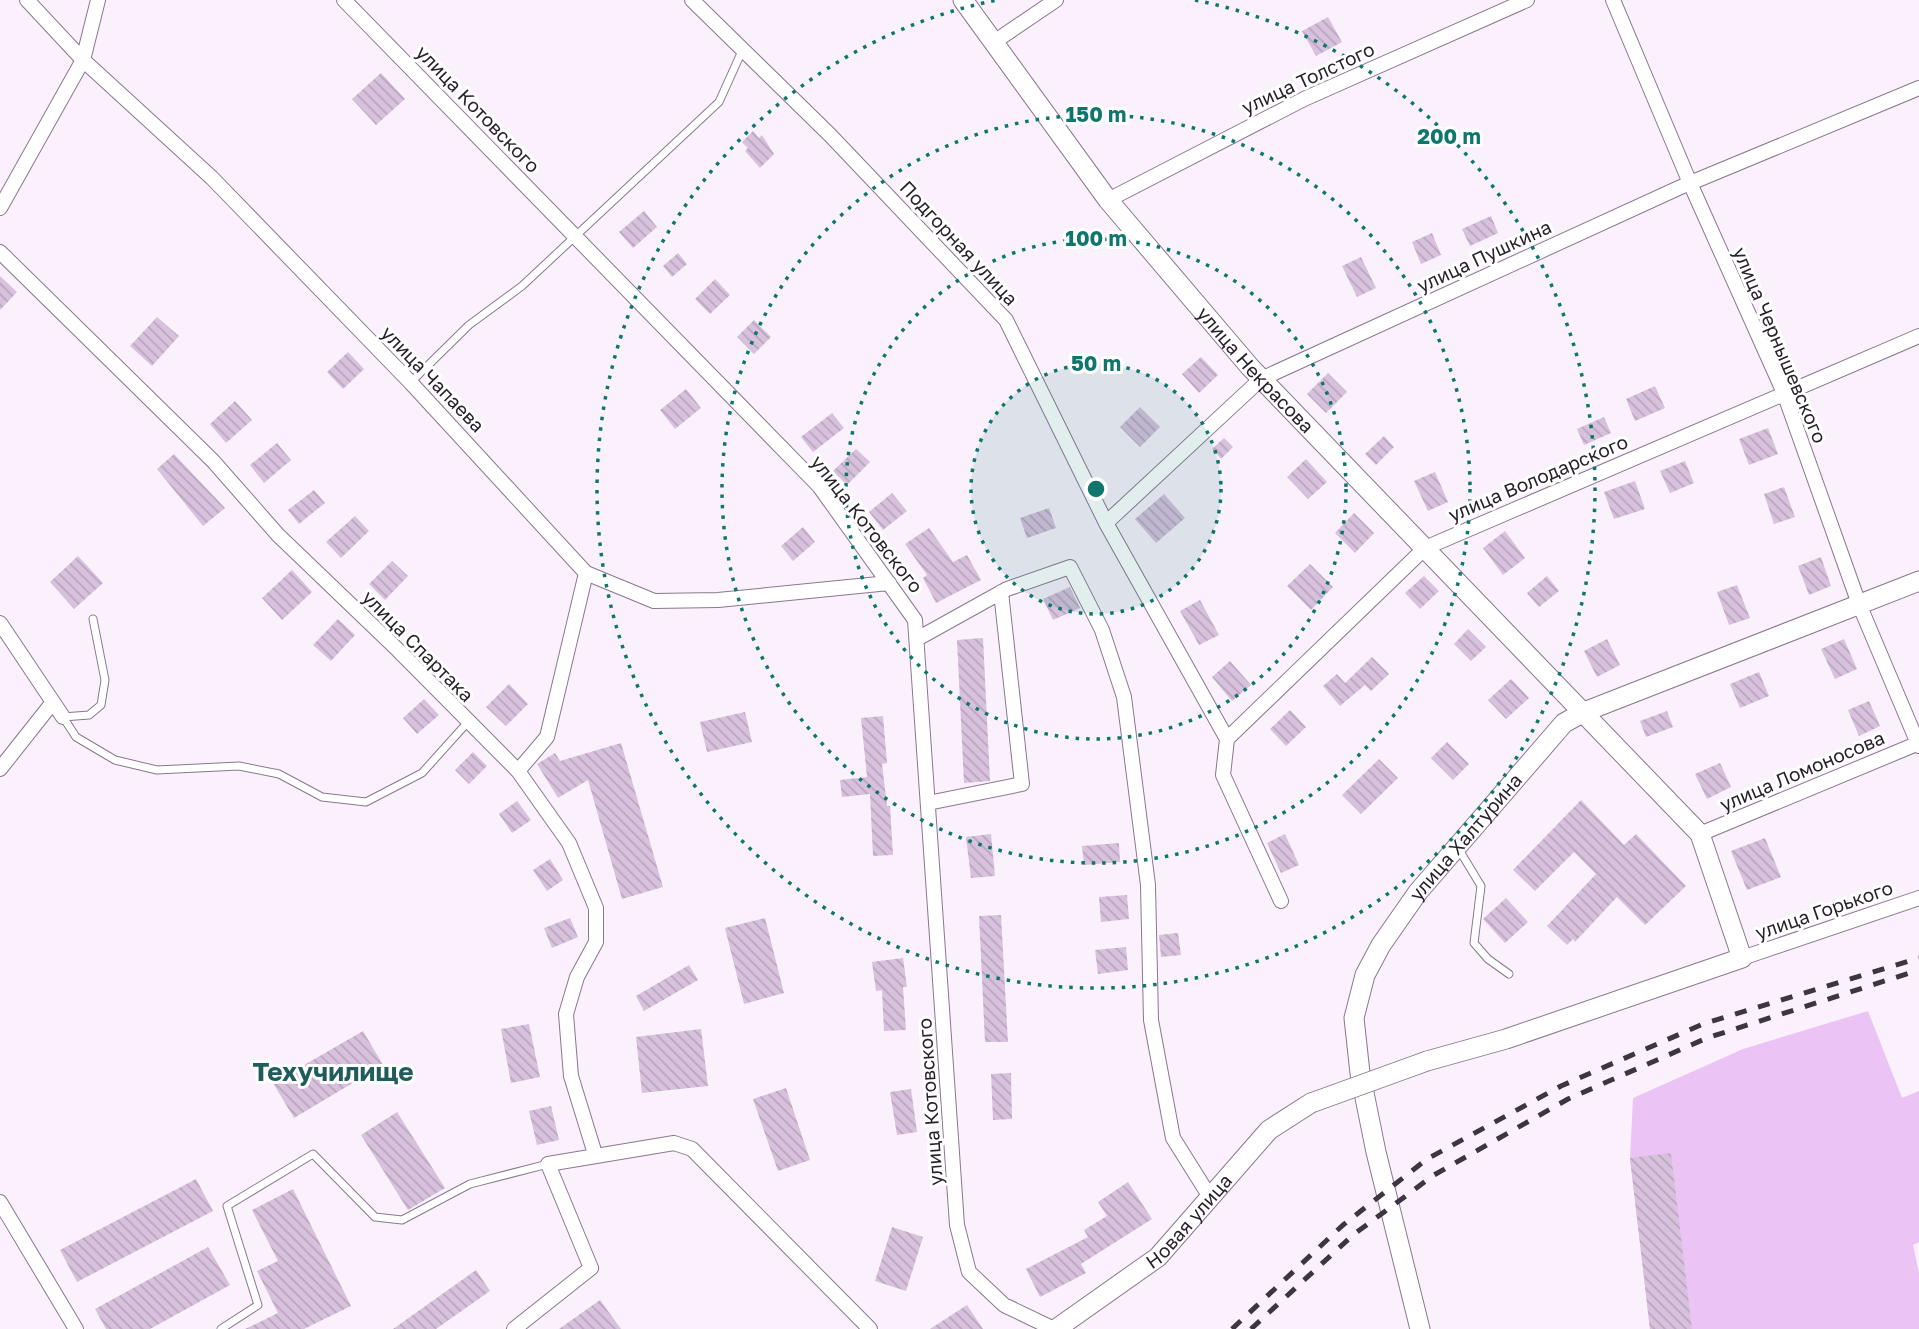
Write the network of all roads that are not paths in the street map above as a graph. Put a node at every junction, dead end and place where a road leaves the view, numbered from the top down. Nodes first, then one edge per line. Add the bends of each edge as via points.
1 (27, 0) edge
2 (98, 0) edge
3 (344, 0) edge
4 (692, 0) edge
5 (963, 0) edge
6 (1056, 0) edge
7 (1527, 0) edge
8 (1614, 0) edge
9 (994, 42) junction
10 (742, 51) junction
11 (83, 60) junction
12 (1919, 88) edge
13 (1690, 183) junction
14 (1108, 200) junction
15 (0, 208) edge
16 (575, 236) junction
17 (0, 252) edge
18 (1919, 337) edge
19 (1261, 379) junction
20 (411, 383) junction
21 (1784, 393) junction
22 (1106, 523) junction
23 (1425, 548) junction
24 (586, 573) junction
25 (1919, 581) edge
26 (889, 583) junction
27 (1001, 592) junction
28 (1858, 604) junction
29 (93, 619) dead end
30 (0, 623) edge
31 (917, 639) junction
32 (53, 702) junction
33 (1584, 712) junction
34 (63, 717) junction
35 (467, 723) junction
36 (1227, 739) junction
37 (1919, 744) edge
38 (0, 769) edge
39 (518, 771) junction
40 (928, 803) junction
41 (1700, 834) junction
42 (1457, 847) junction
43 (1919, 898) edge
44 (1280, 901) dead end
45 (1742, 958) junction
46 (1508, 974) dead end
47 (595, 1154) junction
48 (548, 1164) junction
49 (1210, 1197) junction
50 (0, 1202) edge
51 (76, 1329) edge
52 (220, 1329) edge
53 (514, 1329) edge
54 (870, 1329) edge
55 (1055, 1329) edge
56 (1420, 1329) edge

1 - 11 street, улица Чапаева
2 - 11 street
3 - 16 street, улица Котовского
4 - 10 street, Подгорная улица
5 - 9 main road, улица Некрасова
6 - 9 street
7 - 14 street, улица Толстого via 1304,99
8 - 13 street, улица Чернышевского
9 - 14 main road, улица Некрасова
10 - 16 lane via 719,102
10 - 22 street, Подгорная улица via 830,135 1006,320
11 - 15 street
11 - 20 street, улица Чапаева via 212,178
12 - 13 street, улица Пушкина
13 - 19 street, улица Пушкина
13 - 21 street, улица Чернышевского
14 - 19 main road, улица Некрасова
16 - 20 lane via 523,286 469,325
16 - 26 street, улица Котовского via 819,486
17 - 35 street, улица Спартака via 213,461 278,535
18 - 21 street, улица Володарского
19 - 22 street, улица Пушкина
19 - 23 main road, улица Некрасова
20 - 24 street, улица Чапаева
21 - 23 street, улица Володарского
21 - 28 street, улица Чернышевского
22 - 36 street, Подгорная улица
23 - 33 main road, улица Некрасова
23 - 36 street, улица Володарского
24 - 26 street, улица Чапаева via 654,601 718,600
24 - 39 street via 547,737
25 - 28 main road, улица Халтурина
26 - 31 street, улица Котовского via 915,620
27 - 31 street
27 - 40 street via 1022,784
27 - 49 street via 1070,567 1102,630 1124,696 1148,885 1151,1020 1173,1138
28 - 33 main road, улица Халтурина
28 - 37 street, улица Чернышевского
29 - 34 lane via 105,680 102,705 89,715
30 - 32 street
31 - 40 street, улица Котовского
32 - 34 street
32 - 38 street
33 - 41 main road, улица Некрасова
33 - 42 main road, улица Халтурина via 1564,723
34 - 35 lane via 76,737 115,760 157,770 239,766 279,774 322,797 366,802 422,773
35 - 39 street, улица Спартака
36 - 44 street via 1223,775
37 - 41 street, улица Ломоносова
39 - 47 street, улица Спартака via 569,842 596,908 596,942 577,977 566,1013 571,1076
40 - 55 street, улица Котовского via 957,1224 969,1272 1004,1305
41 - 45 main road
42 - 46 lane via 1481,886 1474,943
42 - 56 main road, улица Халтурина via 1381,945 1365,975 1354,1018 1373,1139
43 - 45 street, улица Горького
45 - 49 main road, Новая улица, bridge via 1311,1103 1269,1130
47 - 48 street
47 - 54 street via 674,1143 692,1149
48 - 52 lane via 470,1184 402,1220 375,1217 313,1154 227,1206 258,1305
48 - 53 street via 591,1268
49 - 55 main road, Новая улица via 1158,1257
50 - 51 street

